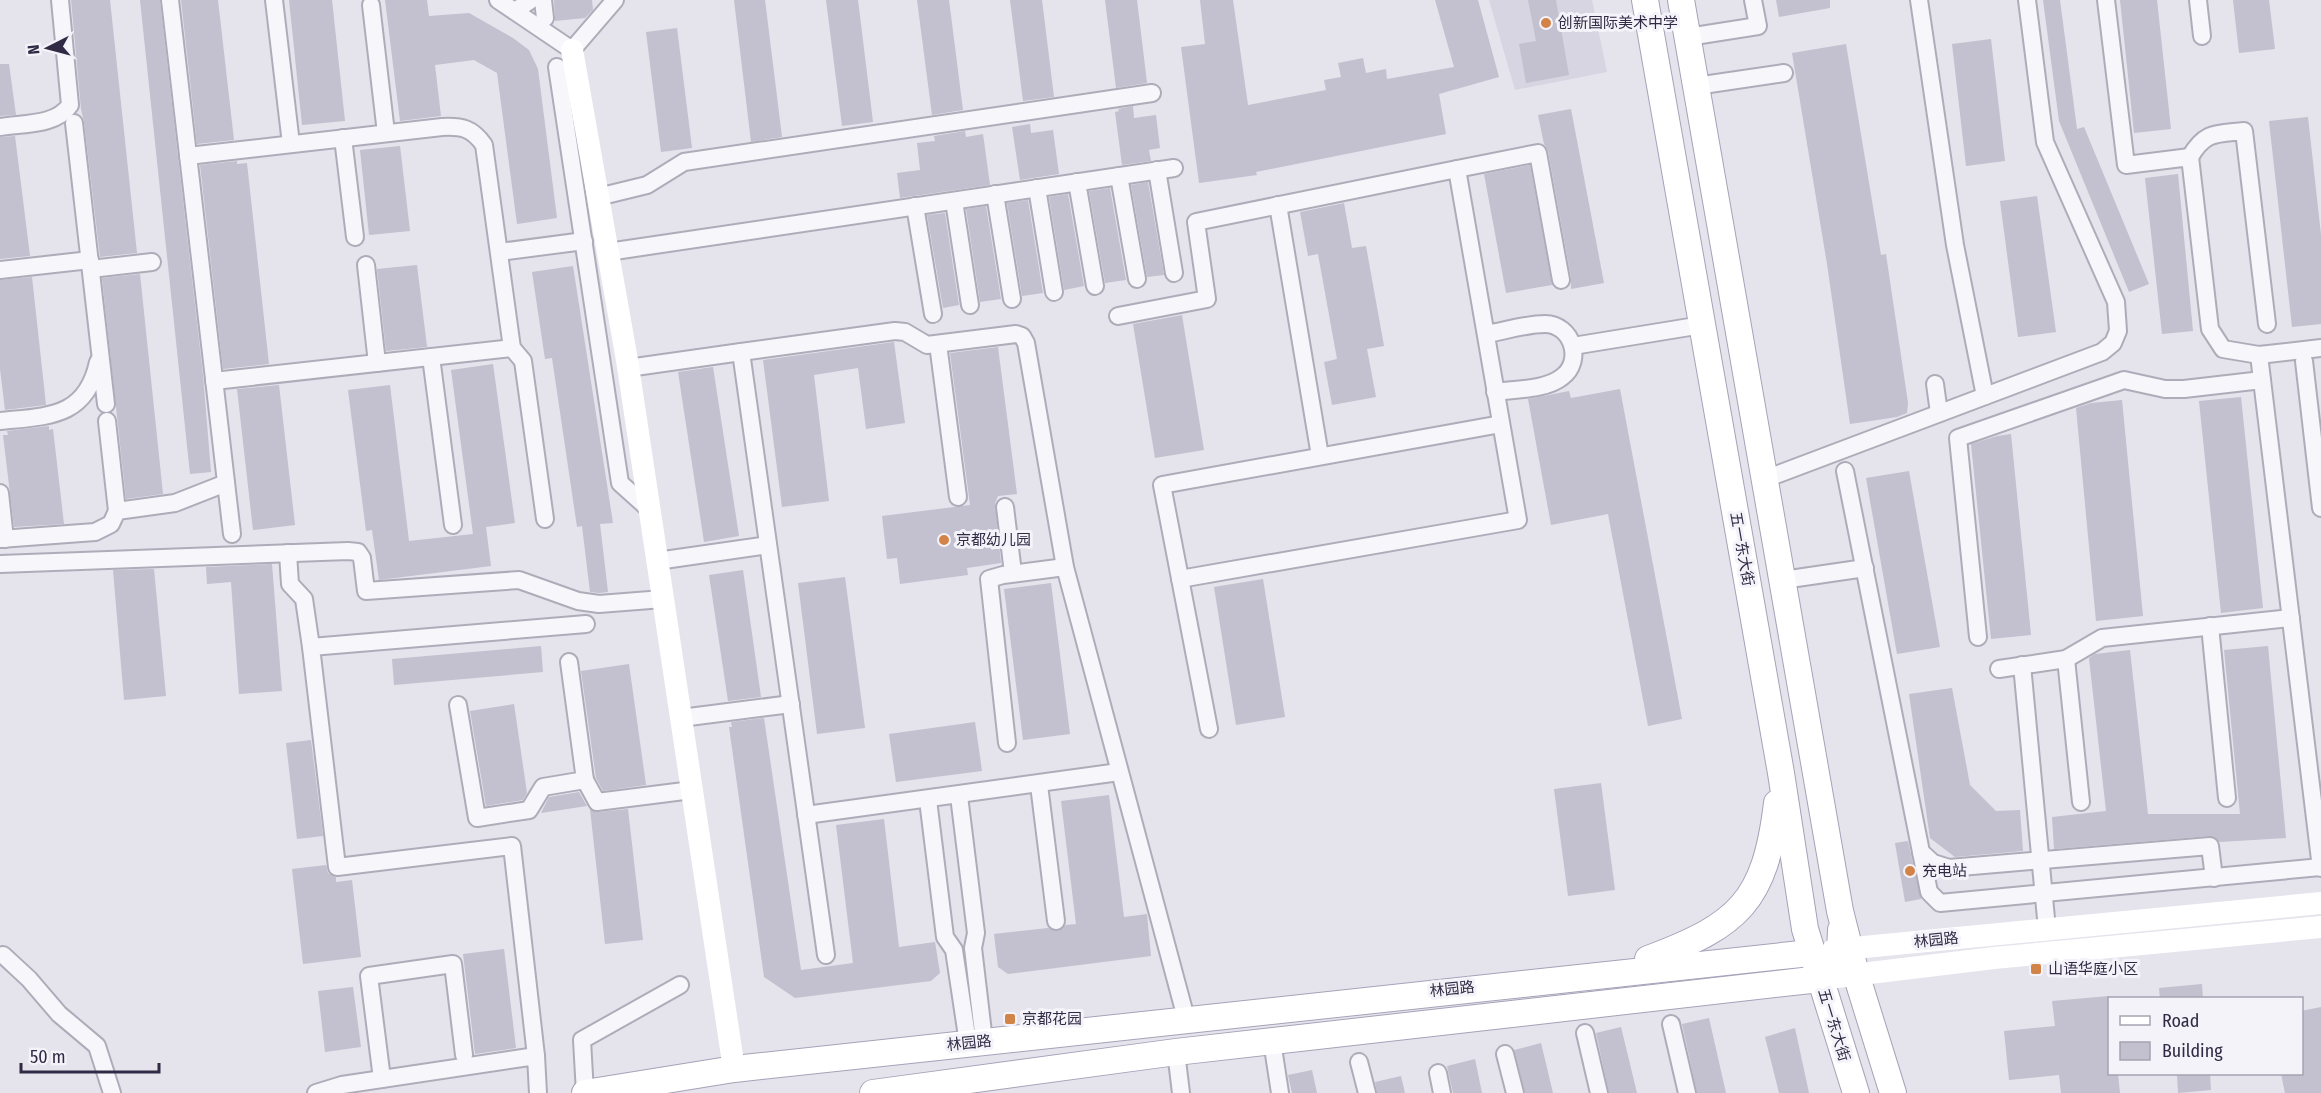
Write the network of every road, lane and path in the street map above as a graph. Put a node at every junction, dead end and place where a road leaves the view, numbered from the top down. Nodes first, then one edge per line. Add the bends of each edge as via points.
1 (60, 0) edge
2 (170, 0) edge
3 (274, 0) edge
4 (498, 0) edge
5 (531, 0) edge
6 (543, 0) edge
7 (615, 0) edge
8 (1645, 0) edge
9 (1681, 0) edge
10 (1754, 0) edge
11 (1918, 0) edge
12 (2027, 0) edge
13 (2106, 0) edge
14 (2198, 0) edge
15 (371, 5) dead end
16 (515, 11) junction
17 (545, 18) dead end
18 (1688, 36) junction
19 (2202, 36) dead end
20 (572, 50) junction
21 (557, 67) dead end
22 (1784, 73) dead end
23 (1696, 86) junction
24 (1152, 93) dead end
25 (74, 123) dead end
26 (0, 127) edge
27 (386, 133) junction
28 (343, 138) junction
29 (291, 144) junction
30 (188, 156) junction
31 (2190, 157) junction
32 (1457, 169) junction
33 (1119, 176) junction
34 (1077, 182) junction
35 (1037, 188) junction
36 (995, 194) junction
37 (598, 197) junction
38 (954, 201) junction
39 (1278, 205) junction
40 (915, 206) junction
41 (355, 237) dead end
42 (584, 241) junction
43 (500, 252) junction
44 (608, 252) junction
45 (152, 262) dead end
46 (90, 265) junction
47 (366, 265) dead end
48 (0, 270) edge
49 (1174, 273) dead end
50 (1137, 279) dead end
51 (1561, 280) dead end
52 (1095, 285) dead end
53 (1054, 292) dead end
54 (1012, 299) dead end
55 (970, 305) dead end
56 (933, 314) dead end
57 (1118, 316) dead end
58 (2267, 324) dead end
59 (1702, 325) junction
60 (1486, 334) junction
61 (938, 344) junction
62 (1573, 346) junction
63 (512, 348) junction
64 (2321, 348) edge
65 (741, 352) junction
66 (100, 354) junction
67 (2259, 355) junction
68 (431, 357) junction
69 (2304, 361) dead end
70 (377, 363) junction
71 (628, 368) junction
72 (2262, 380) junction
73 (214, 381) junction
74 (1935, 384) dead end
75 (1496, 392) junction
76 (1985, 396) junction
77 (106, 404) dead end
78 (1939, 413) junction
79 (107, 421) dead end
80 (0, 422) edge
81 (1501, 424) junction
82 (1320, 456) junction
83 (1845, 471) dead end
84 (1765, 479) junction
85 (226, 483) junction
86 (0, 493) edge
87 (958, 497) dead end
88 (1005, 507) dead end
89 (2321, 508) edge
90 (650, 510) junction
91 (117, 511) junction
92 (545, 519) dead end
93 (453, 525) dead end
94 (232, 534) dead end
95 (3, 539) edge
96 (768, 545) junction
97 (288, 553) junction
98 (657, 561) junction
99 (0, 564) edge
100 (1065, 567) junction
101 (1864, 568) junction
102 (1013, 573) junction
103 (1180, 579) junction
104 (1783, 580) junction
105 (663, 599) junction
106 (2291, 618) junction
107 (586, 624) dead end
108 (2210, 626) junction
109 (1978, 637) dead end
110 (311, 647) junction
111 (2066, 659) junction
112 (569, 662) dead end
113 (2022, 665) junction
114 (1999, 669) dead end
115 (790, 704) junction
116 (458, 705) dead end
117 (681, 718) junction
118 (1209, 729) dead end
119 (1007, 743) dead end
120 (1119, 772) junction
121 (1781, 773) junction
122 (585, 780) junction
123 (1039, 785) junction
124 (692, 790) junction
125 (959, 796) junction
126 (2227, 798) dead end
127 (928, 800) junction
128 (2081, 802) dead end
129 (806, 815) junction
130 (1921, 852) junction
131 (2041, 860) junction
132 (2321, 868) edge
133 (2214, 878) junction
134 (2044, 893) junction
135 (2321, 903) edge
136 (1056, 921) dead end
137 (2321, 927) edge
138 (2047, 929) junction
139 (1845, 949) junction
140 (1810, 952) junction
141 (3, 955) dead end
142 (826, 955) dead end
143 (1613, 972) junction
144 (1856, 974) junction
145 (1820, 979) junction
146 (680, 985) dead end
147 (1186, 1018) junction
148 (1671, 1024) dead end
149 (1585, 1034) dead end
150 (1272, 1041) junction
151 (976, 1042) junction
152 (1176, 1052) junction
153 (1505, 1054) dead end
154 (464, 1055) dead end
155 (536, 1056) junction
156 (1359, 1062) dead end
157 (735, 1069) junction
158 (1438, 1073) dead end
159 (382, 1079) junction
160 (985, 1086) edge
161 (112, 1093) edge
162 (316, 1093) edge
163 (538, 1093) edge
164 (585, 1093) edge
165 (873, 1093) edge
166 (1181, 1093) edge
167 (1280, 1093) edge
168 (1367, 1093) edge
169 (1442, 1093) edge
170 (1515, 1093) edge
171 (1599, 1093) edge
172 (1687, 1093) edge
173 (1856, 1093) edge
174 (1893, 1093) edge

1 - 26 street via 70,105 64,114 52,119
2 - 30 street
3 - 29 street
4 - 16 street
5 - 16 street
6 - 17 street
7 - 20 street
8 - 59 main road, 五一东大街
9 - 18 main road
10 - 18 street via 1758,26
11 - 76 street via 1955,245
12 - 76 street via 2046,142 2116,302 2118,331 2113,343 2102,352
13 - 31 street via 2126,165
14 - 19 street
15 - 27 street
16 - 20 street
18 - 23 main road
20 - 37 street
21 - 42 street
22 - 23 street
23 - 84 main road
24 - 37 street via 684,162 647,185
25 - 46 street
27 - 28 street
27 - 43 street via 457,126 476,134 484,145
28 - 29 street
28 - 41 street
29 - 30 street
30 - 73 street
31 - 58 street via 2197,145 2211,135 2244,131
31 - 67 street via 2210,329 2223,349
32 - 39 street
32 - 51 street via 1538,153
32 - 60 street
33 - 34 street
33 - 49 street via 1165,169
33 - 50 street
34 - 35 street
34 - 52 street
35 - 36 street
35 - 53 street
36 - 38 street
36 - 54 street
37 - 44 street
38 - 40 street
38 - 55 street
39 - 57 street via 1196,222 1208,299
39 - 82 street
40 - 44 street
40 - 56 street
42 - 43 street
42 - 90 street via 620,483
43 - 63 street
44 - 71 street
45 - 46 street
46 - 48 street
46 - 66 street
47 - 70 street
59 - 62 street
59 - 121 main road, 五一东大街
60 - 62 street via 1545,324 1563,330
60 - 75 street
61 - 65 street via 922,343 905,332 895,331
61 - 87 street
61 - 100 street via 1008,333 1022,336 1026,343
62 - 75 street via 1572,364 1561,379
63 - 68 street
63 - 92 street via 523,361
64 - 67 street
65 - 71 street
65 - 96 street
66 - 77 street
66 - 80 street via 90,387 67,410 53,416
67 - 72 street
68 - 70 street
68 - 93 street
69 - 89 street
70 - 73 street
71 - 90 street
72 - 106 street
72 - 109 street via 2184,389 2124,380 1958,438
73 - 85 street
74 - 78 street
75 - 81 street
76 - 78 street
78 - 84 street
79 - 91 street
81 - 82 street
81 - 103 street via 1518,519
82 - 103 street via 1162,485
83 - 101 street
84 - 104 main road
85 - 91 street via 175,503
85 - 94 street
86 - 95 street
88 - 102 street
90 - 98 street
91 - 95 street via 111,524 95,532
96 - 98 street
96 - 115 street
97 - 99 street
97 - 105 street via 358,552 366,591 519,580 578,601 599,604
97 - 110 street via 290,584 304,598
98 - 105 street
100 - 102 street
100 - 120 street
101 - 104 street
101 - 130 street
102 - 119 street via 989,579
103 - 118 street
104 - 139 main road
105 - 117 street
106 - 108 street
106 - 132 street
107 - 110 street
108 - 111 street via 2102,638
108 - 126 street
110 - 155 street via 337,867 512,846
111 - 113 street
111 - 128 street
112 - 122 street
113 - 114 street
113 - 131 street
115 - 117 street
115 - 129 street
116 - 122 street via 477,818 529,810 543,787
117 - 124 street
120 - 123 street
120 - 147 street
121 - 140 main road, 五一东大街
121 - 143 main road via 1772,847 1756,888 1732,918 1691,943
122 - 124 street via 597,802
123 - 125 street
123 - 136 street
124 - 157 street
125 - 127 street
125 - 151 street via 976,933 972,948
127 - 129 street
127 - 151 street via 945,937 954,950
129 - 142 street
130 - 131 street via 1932,863 1948,868
130 - 134 street via 1929,892 1940,903
131 - 133 street via 2211,846
131 - 134 street
132 - 133 street
133 - 134 street
134 - 138 street
135 - 138 street, 林园路
137 - 144 street, 林园路
138 - 139 street, 林园路
139 - 140 street, 林园路
139 - 144 main road
139 - 145 main road
140 - 143 main road, 林园路
140 - 145 main road, 五一东大街
141 - 161 street via 59,1014 97,1046
143 - 147 main road, 林园路
144 - 145 street, 林园路
144 - 174 main road
145 - 150 main road, 林园路
145 - 173 main road, 五一东大街
146 - 164 street via 582,1040
147 - 151 main road, 林园路
148 - 172 street
149 - 171 street
150 - 152 main road, 林园路
150 - 167 street
151 - 157 main road, 林园路
152 - 160 main road, 林园路
152 - 166 street
153 - 170 street
154 - 159 street via 453,964 369,976
155 - 159 street
155 - 163 street
156 - 168 street
157 - 164 main road, 林园路
158 - 169 street
159 - 162 street
160 - 165 main road, 林园路

